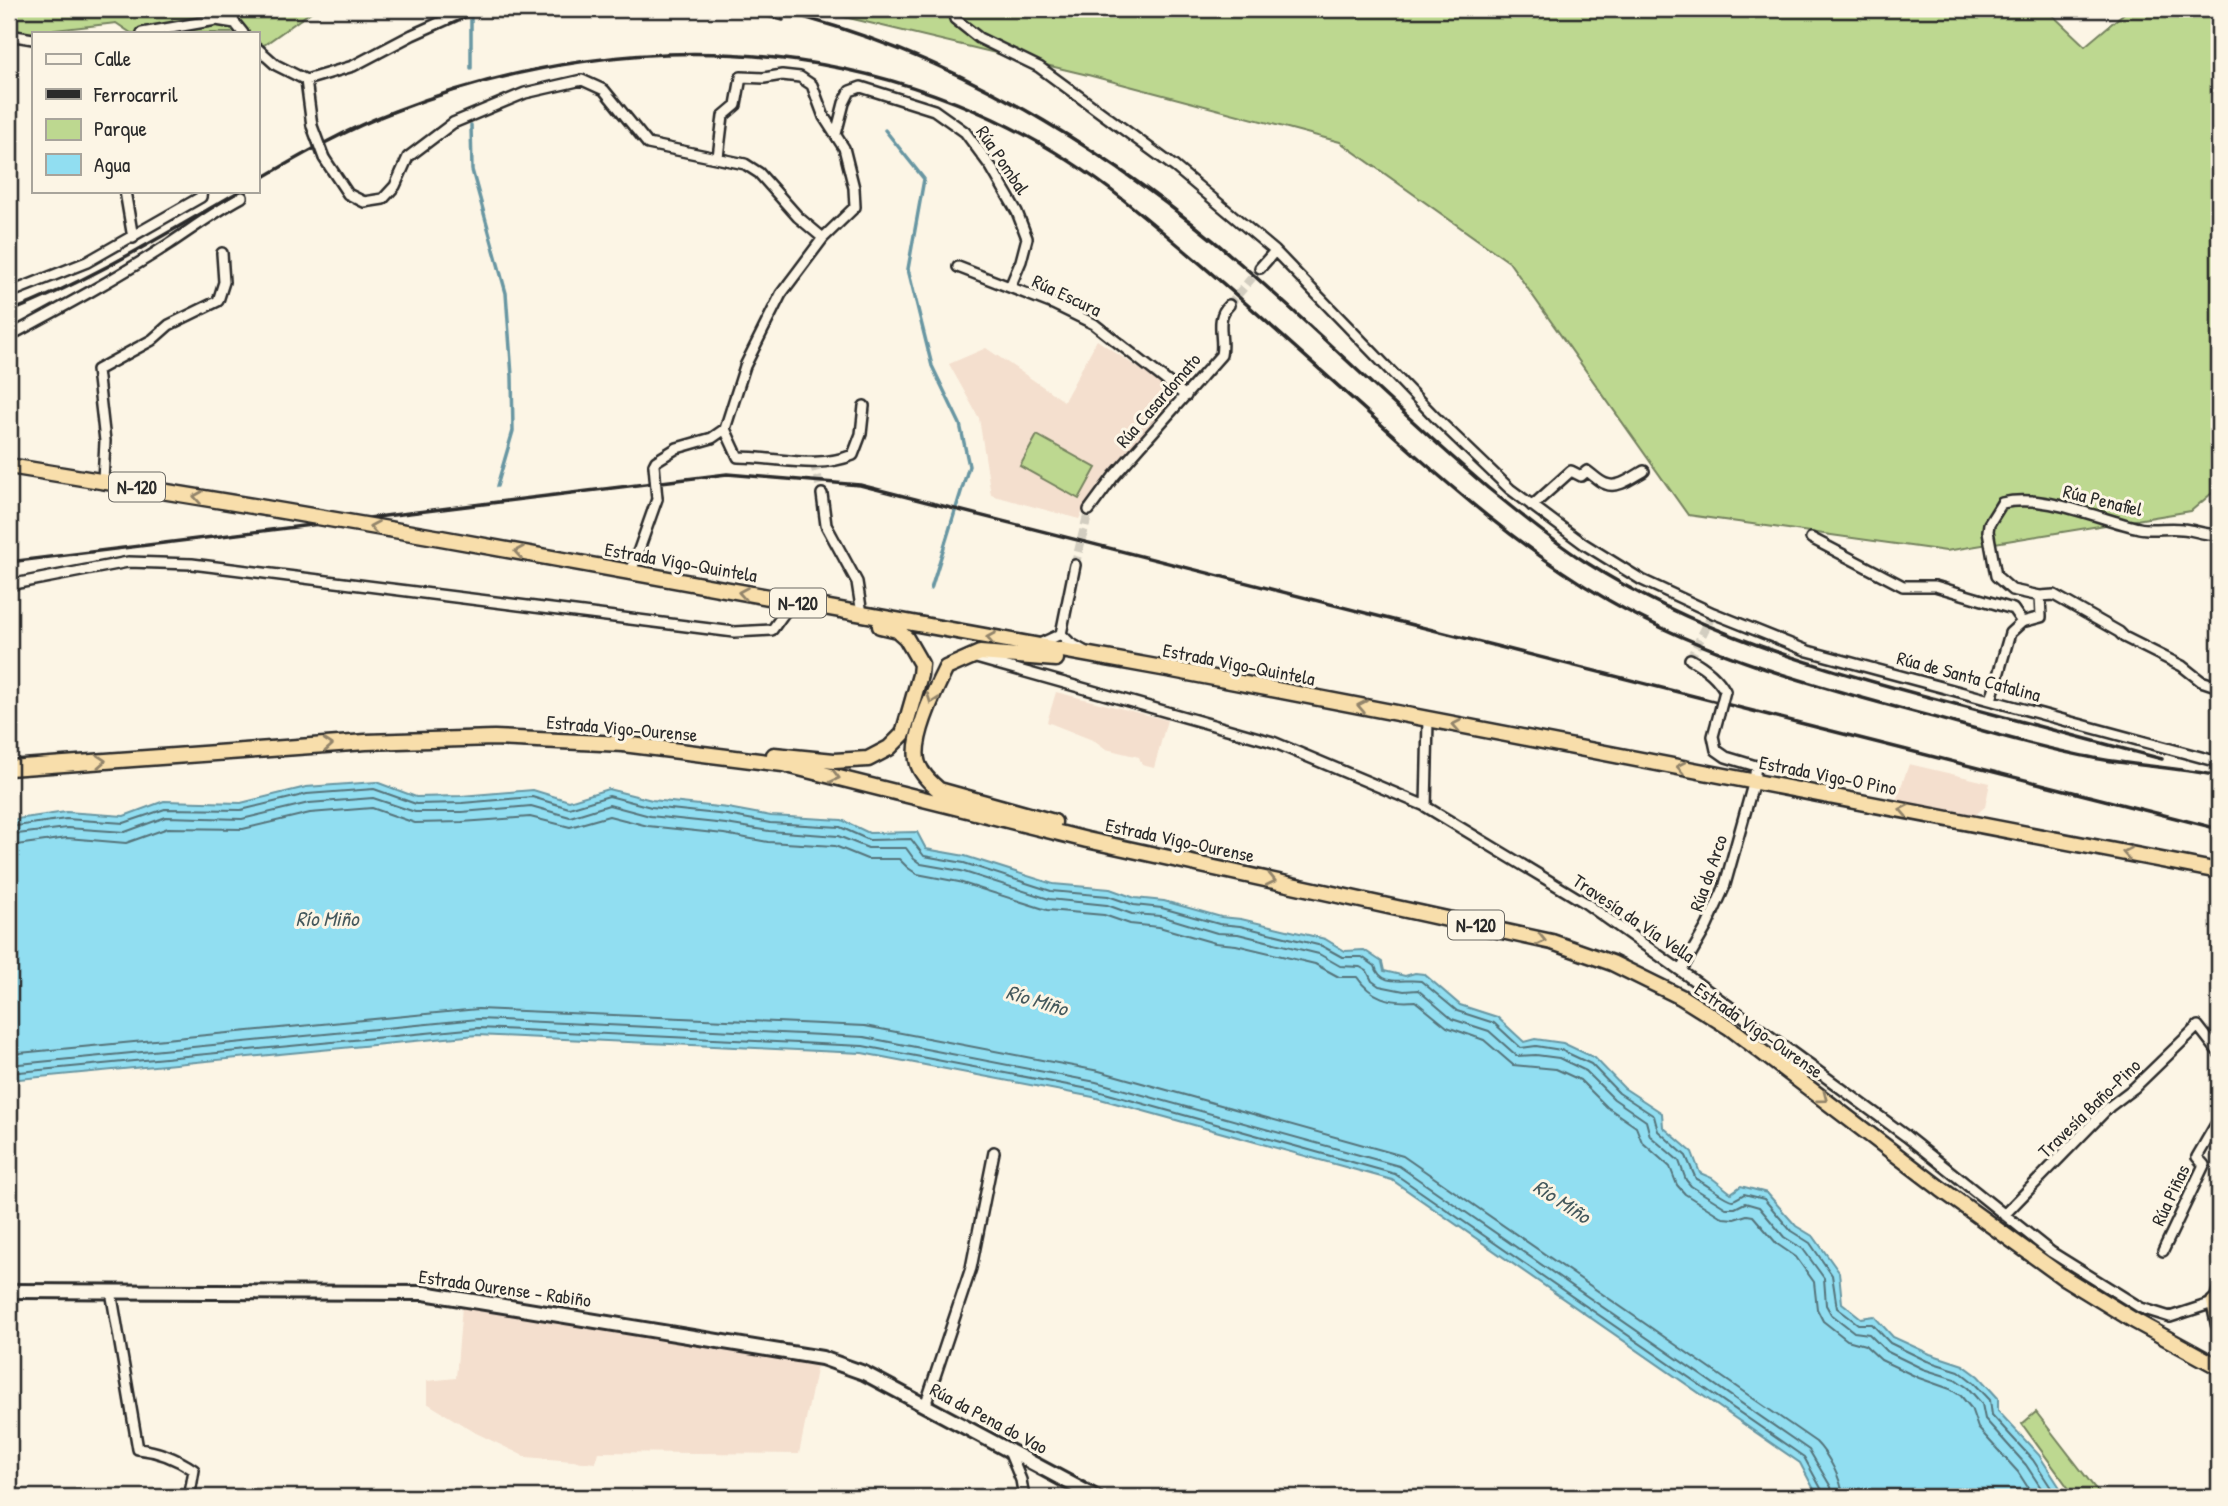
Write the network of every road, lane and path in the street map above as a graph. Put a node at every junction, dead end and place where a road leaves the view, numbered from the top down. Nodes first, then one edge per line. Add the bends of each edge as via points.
1 (470, 9) edge
2 (953, 9) edge
3 (148, 32) edge
4 (242, 32) edge
5 (9, 35) edge
6 (32, 40) edge
7 (259, 50) edge
8 (306, 80) junction
9 (836, 134) junction
10 (718, 157) junction
11 (125, 192) edge
12 (202, 192) edge
13 (242, 197) dead end
14 (132, 237) junction
15 (823, 238) junction
16 (1275, 251) junction
17 (222, 253) dead end
18 (958, 267) dead end
19 (1260, 268) tunnel mouth
20 (1010, 287) junction
21 (9, 293) edge
22 (1229, 304) tunnel mouth
23 (9, 336) edge
24 (1186, 396) junction
25 (864, 406) dead end
26 (725, 429) junction
27 (9, 468) edge
28 (1644, 471) dead end
29 (103, 481) junction
30 (147, 488) junction
31 (822, 494) tunnel mouth
32 (1532, 506) junction
33 (1089, 510) tunnel mouth
34 (2219, 534) edge
35 (1811, 538) dead end
36 (1075, 565) tunnel mouth
37 (631, 572) junction
38 (9, 584) edge
39 (2040, 596) junction
40 (792, 601) junction
41 (862, 614) junction
42 (2022, 622) junction
43 (1061, 634) junction
44 (1035, 646) junction
45 (971, 657) junction
46 (1094, 657) junction
47 (1053, 658) junction
48 (1690, 659) dead end
49 (1173, 670) junction
50 (1049, 678) junction
51 (2219, 687) edge
52 (1991, 700) junction
53 (1429, 720) junction
54 (623, 744) junction
55 (2219, 762) edge
56 (9, 766) edge
57 (1754, 781) junction
58 (1426, 807) junction
59 (1232, 871) junction
60 (2219, 871) edge
61 (1681, 971) junction
62 (2219, 1053) edge
63 (2219, 1119) edge
64 (994, 1152) dead end
65 (2004, 1215) junction
66 (2163, 1251) dead end
67 (2219, 1287) edge
68 (9, 1291) edge
69 (111, 1291) junction
70 (2217, 1302) edge
71 (2219, 1325) edge
72 (2219, 1367) edge
73 (864, 1373) joint
74 (925, 1406) junction
75 (1009, 1451) junction
76 (185, 1497) edge
77 (1024, 1497) edge
78 (1096, 1497) edge

1 - 8 street via 353,66
2 - 16 street, Rúa de Santa Catalina via 955,19 979,38 1039,67 1175,167
3 - 4 street via 216,20 234,23
5 - 6 street
7 - 8 street via 276,65
8 - 10 street, bridge via 312,126 324,158 348,194 364,202 383,199 395,186 408,157 453,123 525,93 582,80 604,90 648,144
9 - 10 street via 812,85 800,77 741,76 736,105 723,116
9 - 15 street via 844,148 855,207
9 - 20 street, Rúa Pombal via 850,91 861,88 934,110 965,132 991,167 1027,238
10 - 15 street via 759,173
11 - 14 street
12 - 14 street via 201,197
13 - 23 street via 98,287
14 - 21 street via 88,262
15 - 26 street via 781,294 745,366
16 - 19 street
16 - 32 street, Rúa de Santa Catalina via 1436,418
17 - 29 street via 224,282 218,301 97,370 105,441
18 - 20 street, Rúa Escura
20 - 24 street, Rúa Escura via 1094,324
22 - 24 street, Rúa Casardomato via 1220,319 1221,355
24 - 33 street, Rúa Casardomato
25 - 26 street via 853,455 835,462 738,457
26 - 37 street, bridge via 656,461 657,499
27 - 29 highway, Estrada Vigo-Quintela / N-120
27 - 30 highway
28 - 32 street via 1618,485 1604,483 1587,471 1581,476 1571,471
29 - 30 highway, Estrada Vigo-Quintela / N-120
37 -> 30 highway, Estrada Vigo-Quintela / N-120, bridge
31 - 41 street via 826,525 857,582
32 - 52 street, Rúa de Santa Catalina via 1642,580 1713,613 1808,651
34 - 39 street, Rúa Penafiel via 2184,528 2143,529 2064,507 2002,503 1987,531 1996,576 2012,590
35 - 42 street via 1903,586 1935,586 2013,609
36 - 43 street
40 -> 37 highway, Estrada Vigo-Quintela / N-120
38 - 40 street via 128,562 192,564 734,632 772,630
39 - 42 street via 2041,617
39 - 51 street via 2054,595 2201,681
40 - 41 highway, Estrada Vigo-Quintela / N-120
40 - 54 highway via 813,613 897,630 916,651 920,675 909,719 903,734 889,748 867,759 834,761
44 -> 41 highway, Estrada Vigo-Quintela / N-120
42 - 52 street via 2010,633
43 - 44 street
43 - 46 street
44 - 46 highway, Estrada Vigo-Quintela / N-120
45 - 47 highway via 980,653
45 - 50 street, Travesía da Vía Vella
45 -> 59 highway via 946,668 918,740 917,762 939,790
46 - 49 highway, Estrada Vigo-Quintela / N-120
47 - 49 highway
47 - 50 street
48 - 57 street, bridge via 1720,681 1725,691 1713,736 1716,750 1756,766
53 -> 49 highway, Estrada Vigo-Quintela / N-120
50 - 58 street, Travesía da Vía Vella via 1273,742
52 - 55 street, Rúa de Santa Catalina
57 -> 53 highway, Estrada Vigo-O Pino / N-120
53 - 58 street
56 -> 54 highway, Estrada Vigo-Ourense / N-120 via 366,742 494,738
54 -> 59 highway, Estrada Vigo-Ourense / N-120 via 783,764
60 -> 57 highway, Estrada Vigo-O Pino / N-120
57 - 61 street, Rúa do Arco via 1724,888
58 - 61 street, Travesía da Vía Vella via 1584,902
59 -> 72 highway, Estrada Vigo-Ourense / N-120 via 1552,942 1612,963 1658,986 1729,1027 2063,1277
61 - 65 street, Travesía da Vía Vella via 1906,1136
62 - 65 street, Travesía Baño-Pino via 2198,1026 2109,1107
63 - 66 street, Rúa Piñas via 2197,1157 2204,1165
64 - 74 street via 971,1268
65 - 70 street, Travesía da Vía Vella via 2051,1252 2141,1308 2170,1317
67 - 70 street
68 - 69 main road, Estrada Ourense - Rabiño
69 - 73 main road, Estrada Ourense - Rabiño via 424,1293 822,1358
69 - 76 street via 138,1449 155,1450 194,1470
70 - 71 highway
73 - 74 main road, Rúa da Pena do Vao
74 - 75 main road, Rúa da Pena do Vao
75 - 77 street
75 - 78 main road, Rúa da Pena do Vao

